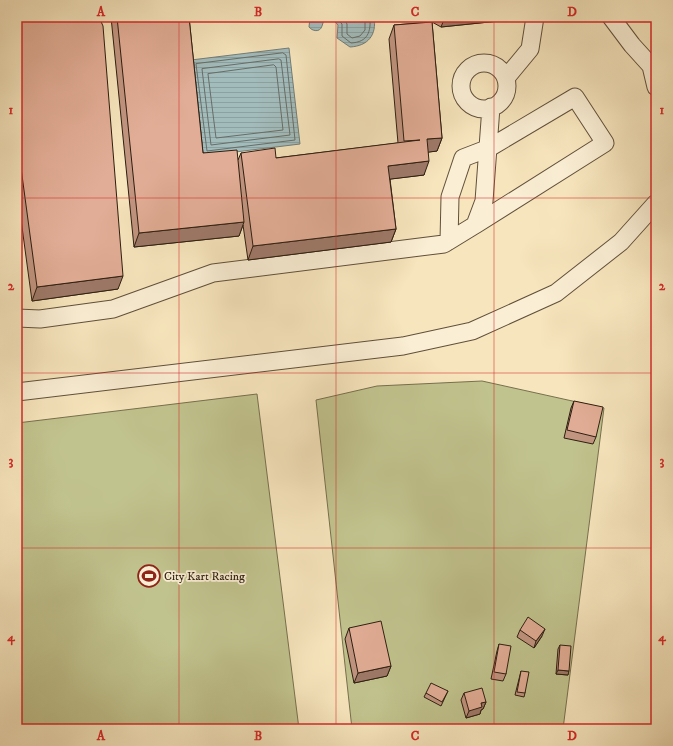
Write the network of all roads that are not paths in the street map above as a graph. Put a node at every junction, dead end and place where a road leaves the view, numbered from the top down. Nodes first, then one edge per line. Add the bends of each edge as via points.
1 (535, 17) edge
2 (611, 17) edge
3 (654, 66) edge
4 (506, 78) junction
5 (656, 87) edge
6 (491, 107) junction
7 (489, 148) junction
8 (656, 203) edge
9 (475, 225) junction
10 (449, 241) junction
11 (17, 318) edge
12 (17, 392) edge

1 - 4 street via 530,49
2 - 3 street via 632,45
3 - 5 street
4 - 6 street via 506,92 503,98
4 - 6 street via 502,71 489,63 474,65 463,76 461,83 465,98 476,107
6 - 7 street
7 - 9 street via 484,201
7 - 9 street via 575,97 604,143
7 - 10 street via 463,158 450,197
8 - 12 street via 621,242 556,293 472,331 403,346
9 - 10 street
10 - 11 street via 444,244 213,273 113,309 40,319

